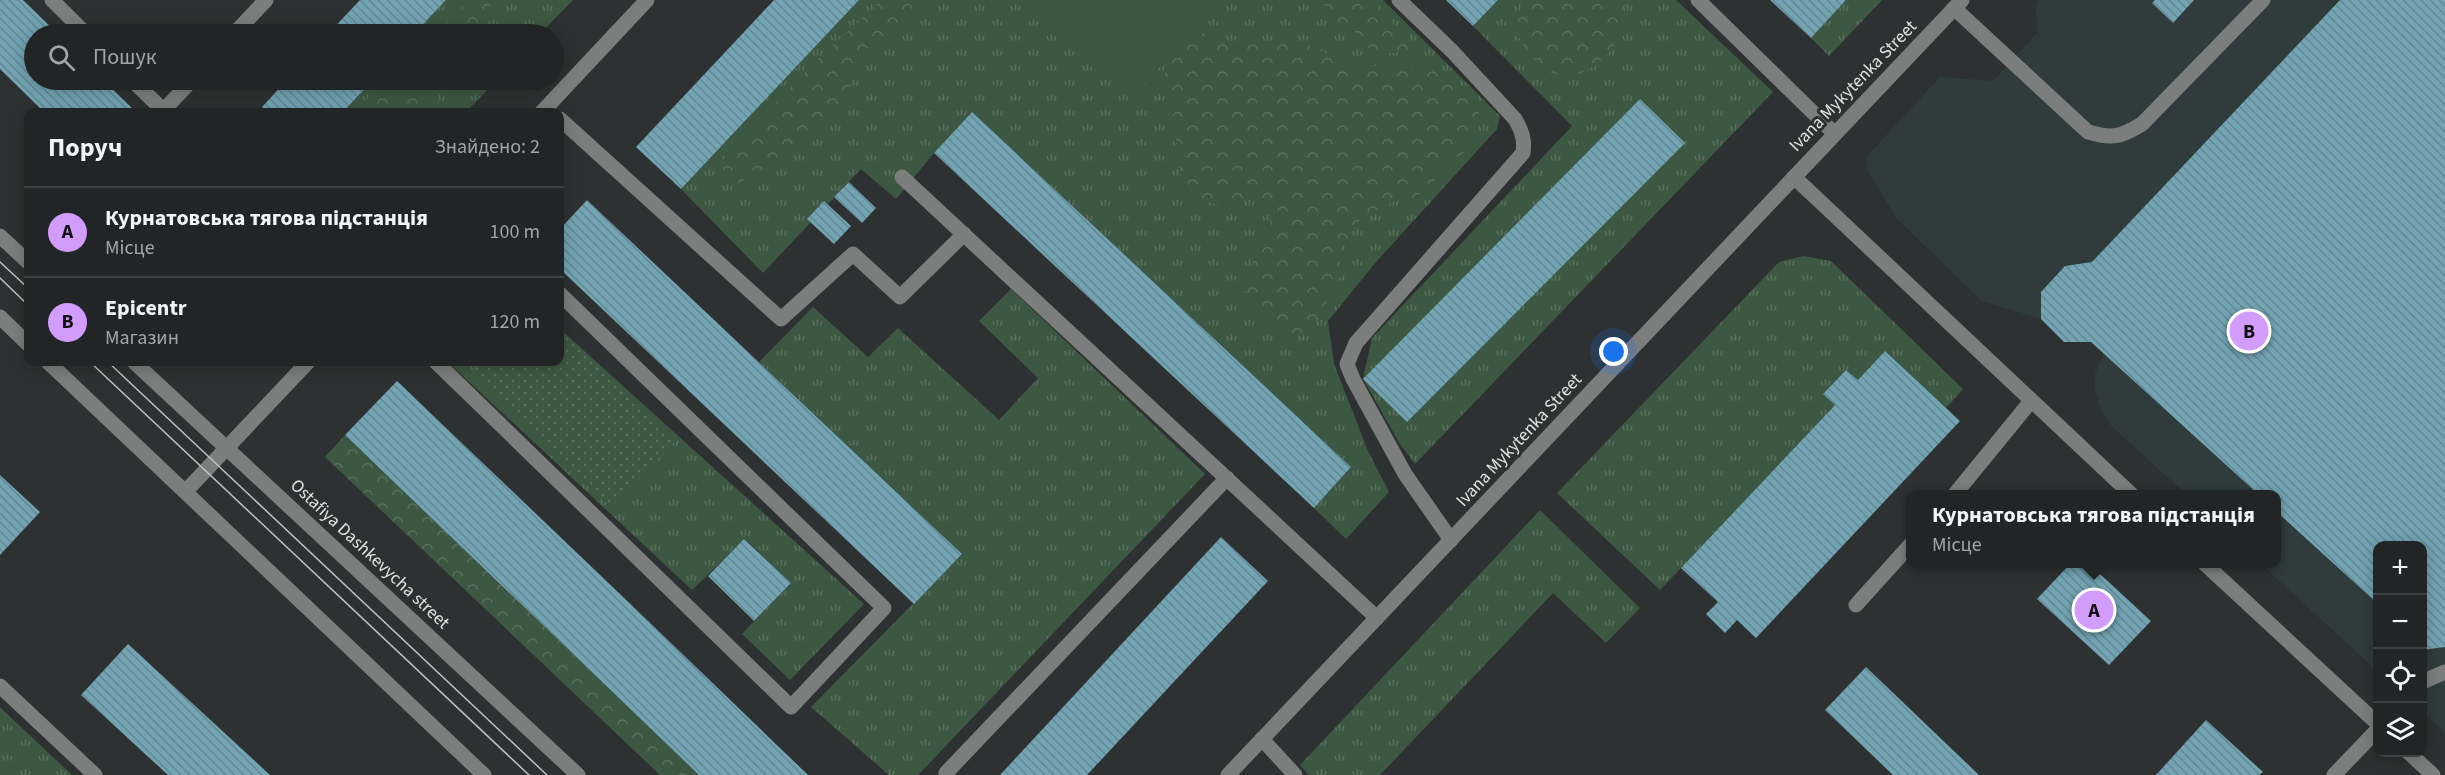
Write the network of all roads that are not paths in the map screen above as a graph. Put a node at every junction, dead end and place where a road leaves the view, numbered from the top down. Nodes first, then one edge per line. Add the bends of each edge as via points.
1 (51, 0) edge
2 (266, 0) edge
3 (647, 0) edge
4 (1399, 0) edge
5 (1698, 0) edge
6 (2263, 0) edge
7 (1958, 4) edge
8 (76, 24) edge
9 (243, 24) edge
10 (142, 90) edge
11 (183, 90) edge
12 (160, 108) edge
13 (168, 108) edge
14 (550, 108) edge
15 (564, 123) edge
16 (1834, 134) junction
17 (902, 177) dead end
18 (1794, 177) junction
19 (964, 234) junction
20 (0, 236) edge
21 (24, 258) edge
22 (564, 298) edge
23 (0, 317) edge
24 (24, 340) edge
25 (52, 366) edge
26 (139, 366) edge
27 (304, 366) edge
28 (440, 366) edge
29 (2031, 401) junction
30 (227, 447) junction
31 (1227, 478) junction
32 (1959, 490) edge
33 (2126, 490) edge
34 (186, 491) junction
35 (1451, 540) junction
36 (1906, 550) edge
37 (2209, 568) edge
38 (1856, 605) dead end
39 (1377, 618) junction
40 (2445, 672) edge
41 (2427, 680) edge
42 (0, 686) edge
43 (2373, 719) edge
44 (2373, 734) edge
45 (1262, 739) junction
46 (2413, 757) edge
47 (946, 773) dead end
48 (95, 775) edge
49 (484, 775) edge
50 (578, 775) edge
51 (1228, 775) edge
52 (1295, 775) edge
53 (2334, 775) edge
54 (2433, 775) edge

1 - 8 street
2 - 9 street
3 - 14 street
4 - 35 street via 1515,119 1524,145 1523,153 1356,343 1347,364 1405,474
5 - 16 street
6 - 7 street via 2142,124 2125,135 2104,137 2088,132
7 - 16 street, Ivana Mykytenka Street
10 - 12 street
11 - 13 street
15 - 19 street via 781,319 853,254 900,297
16 - 18 street, Ivana Mykytenka Street
17 - 19 street
18 - 29 street
18 - 35 street, Ivana Mykytenka Street
19 - 31 street
20 - 21 street
22 - 28 street via 884,608 791,707
23 - 24 street
25 - 34 street
26 - 30 street, Ostafiya Dashkevycha street
27 - 30 street
29 - 32 street
29 - 33 street
30 - 34 street
30 - 50 street, Ostafiya Dashkevycha street
31 - 39 street
31 - 47 street
34 - 49 street
35 - 39 street, Ivana Mykytenka Street
36 - 38 street
37 - 43 street
39 - 45 street, Ivana Mykytenka Street
40 - 41 street
42 - 48 street
44 - 53 street
45 - 51 street, Ivana Mykytenka Street
45 - 52 street
46 - 54 street

